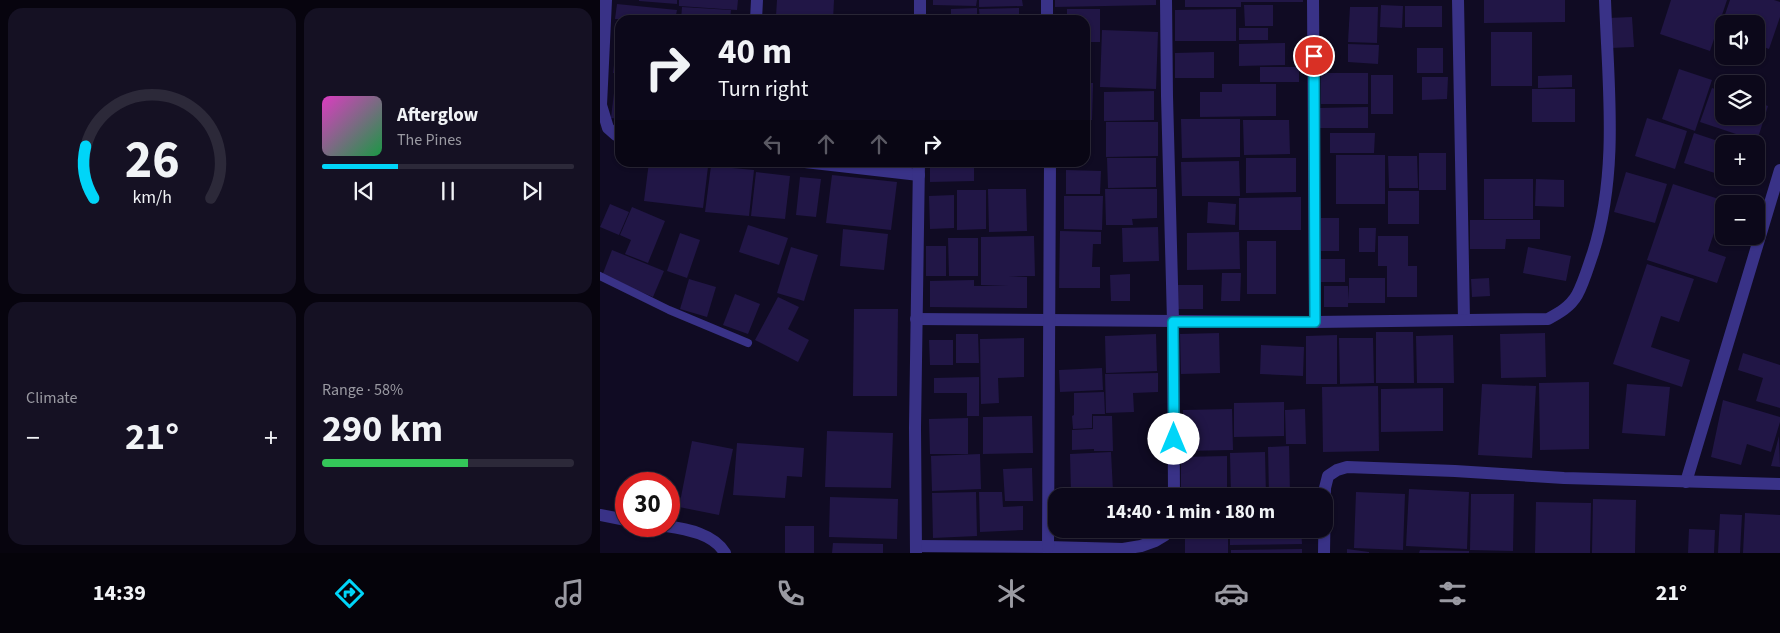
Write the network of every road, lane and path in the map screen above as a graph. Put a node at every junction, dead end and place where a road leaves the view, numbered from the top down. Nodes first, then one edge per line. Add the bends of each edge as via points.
1 (606, 0) edge
2 (757, 0) edge
3 (920, 0) edge
4 (1047, 0) edge
5 (1166, 0) edge
6 (1313, 0) edge
7 (1458, 0) edge
8 (1605, 0) edge
9 (756, 15) edge
10 (920, 15) edge
11 (1047, 15) edge
12 (615, 134) edge
13 (886, 167) edge
14 (1050, 167) edge
15 (919, 169) edge
16 (1780, 170) edge
17 (600, 276) edge
18 (916, 319) junction
19 (1048, 320) junction
20 (1464, 320) junction
21 (1173, 322) junction
22 (1315, 322) junction
23 (748, 343) dead end
24 (1686, 482) junction
25 (1780, 484) edge
26 (1174, 488) edge
27 (600, 515) edge
28 (615, 518) edge
29 (680, 530) edge
30 (1159, 538) edge
31 (1048, 547) junction
32 (916, 549) edge
33 (725, 553) edge
34 (1324, 553) edge

1 - 12 street via 601,105 608,128
2 - 9 street
3 - 10 street
4 - 11 street
5 - 21 street
6 - 22 street
7 - 20 street
8 - 20 street via 1611,119 1608,179 1604,212 1586,276 1566,308 1548,319
13 - 15 street
14 - 19 street
15 - 18 street
16 - 24 street
17 - 23 lane via 669,310
18 - 19 street
18 - 32 street
19 - 21 street
19 - 31 street
20 - 22 street
21 - 22 street
21 - 26 street
24 - 25 street
24 - 34 street via 1347,467 1328,476
27 - 28 street
29 - 33 street via 710,538
30 - 31 street via 1123,549
31 - 32 street

